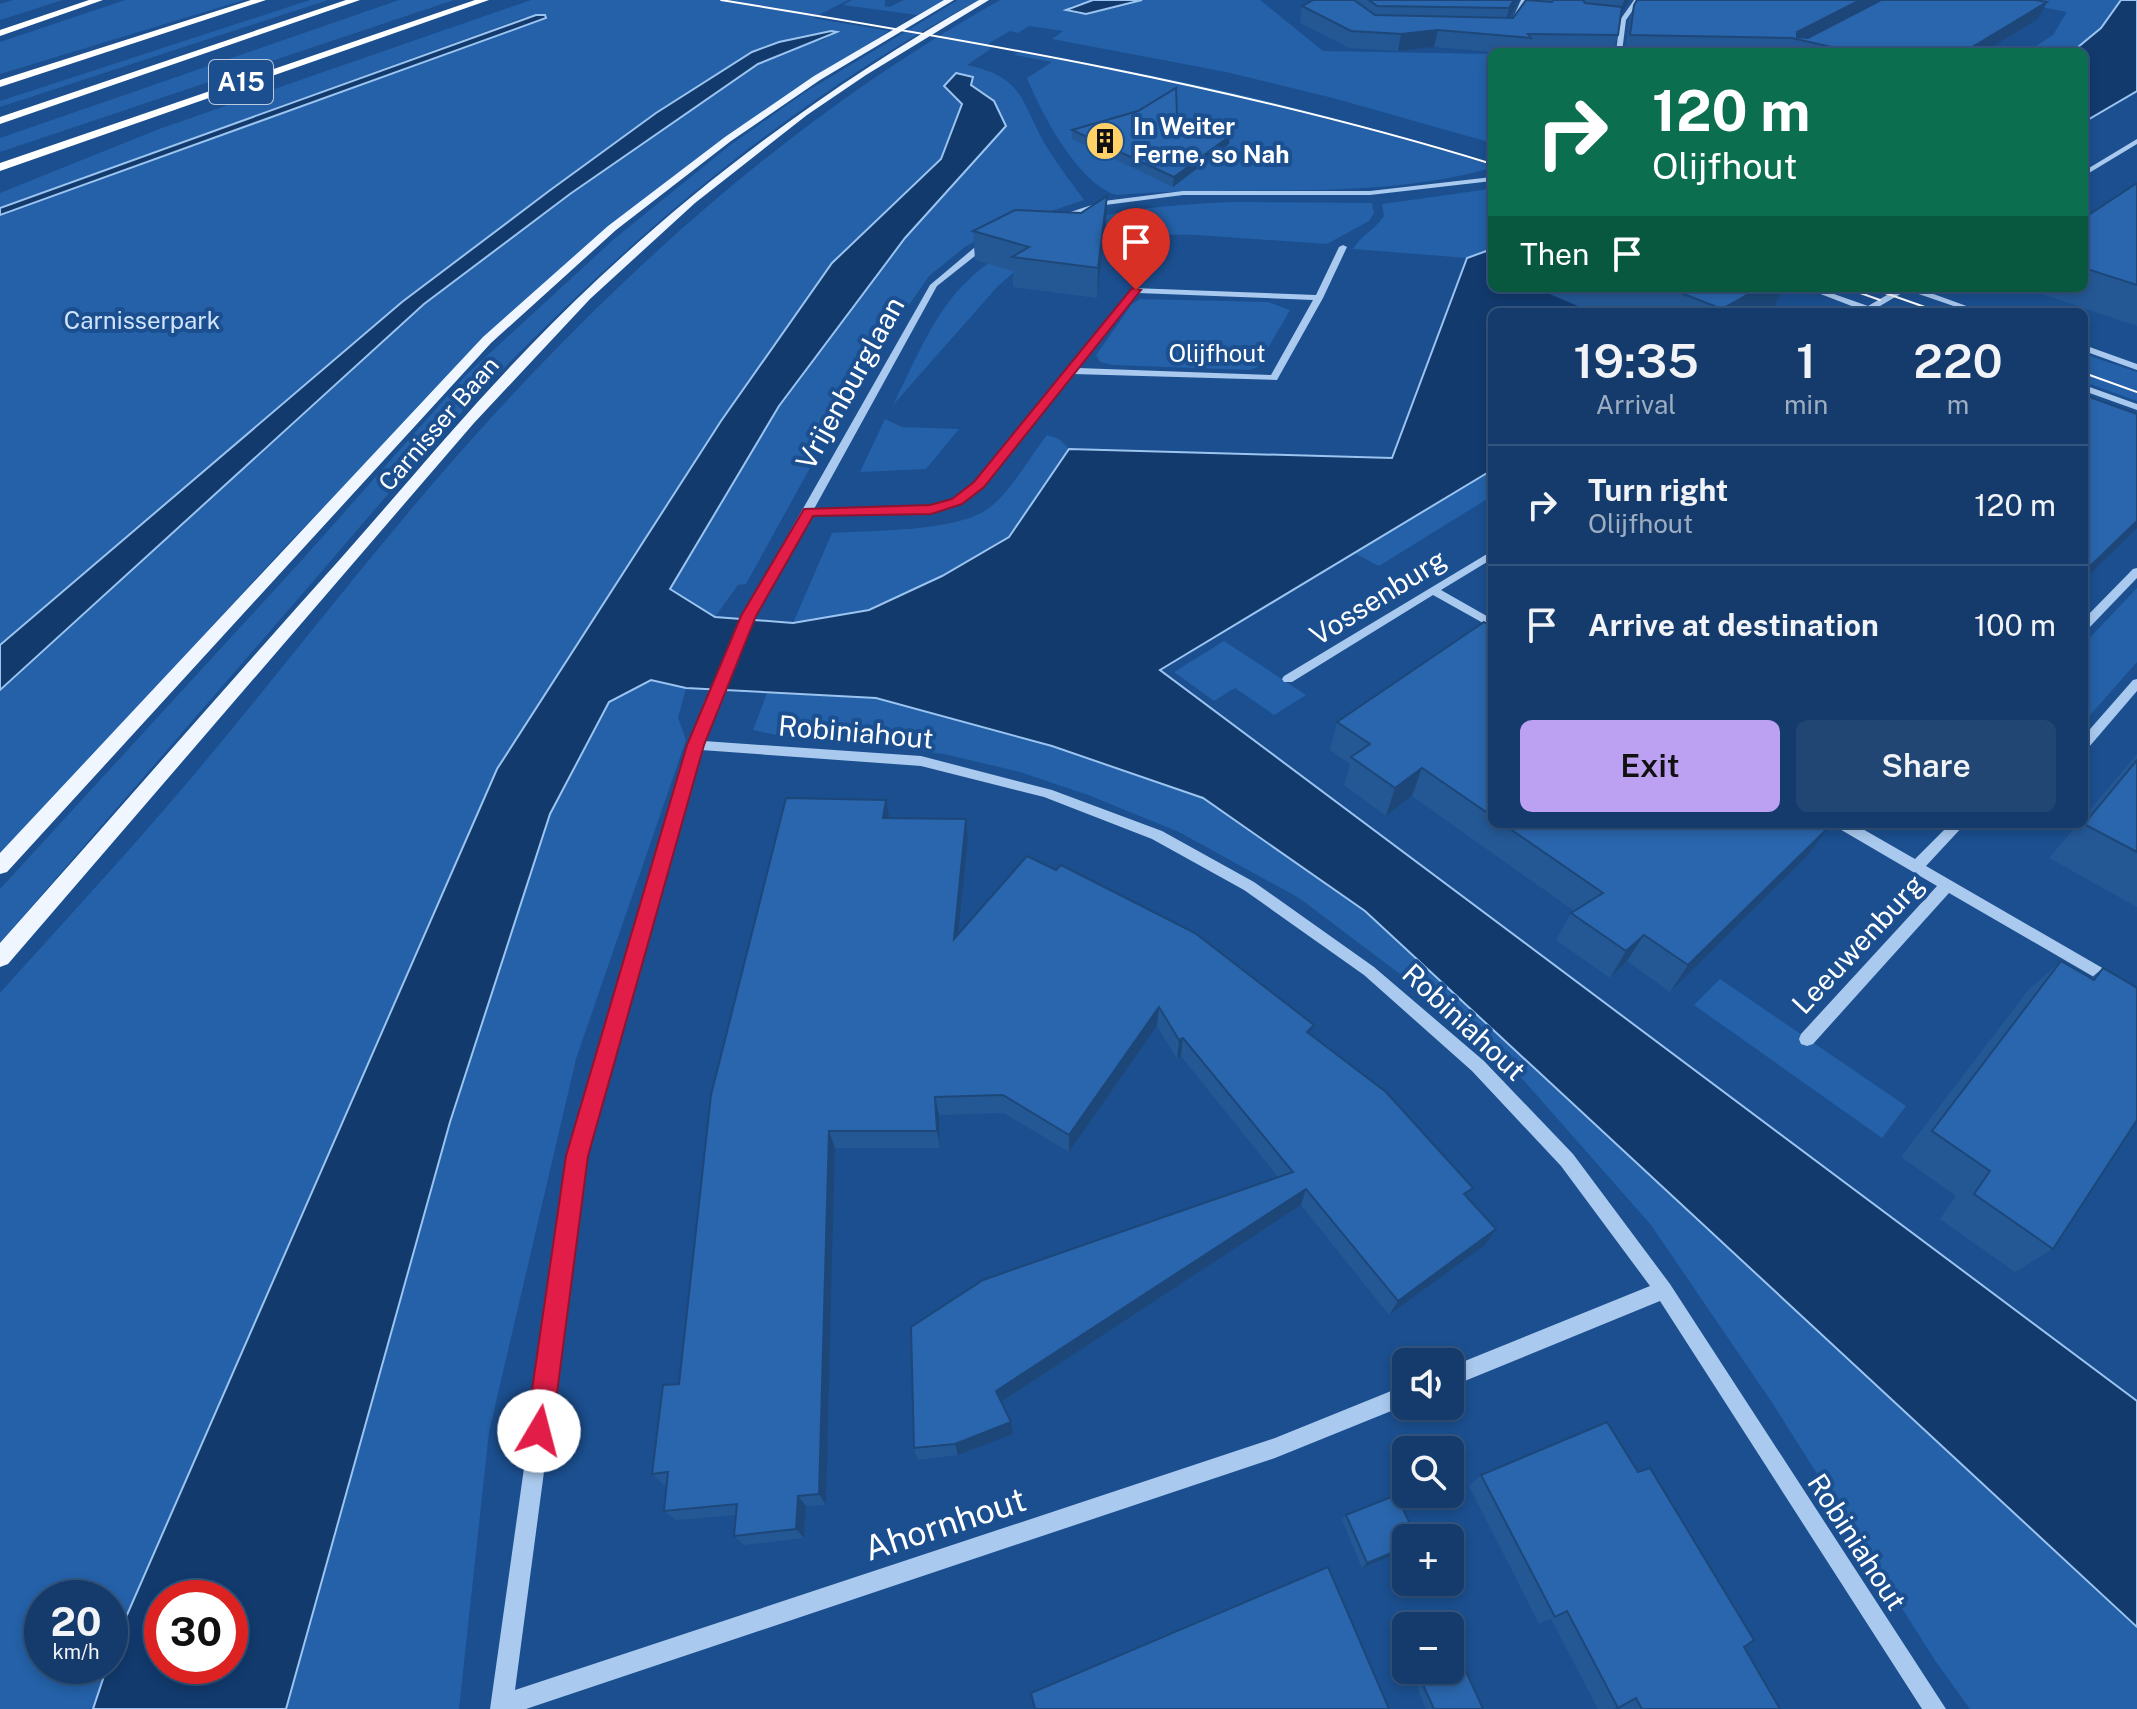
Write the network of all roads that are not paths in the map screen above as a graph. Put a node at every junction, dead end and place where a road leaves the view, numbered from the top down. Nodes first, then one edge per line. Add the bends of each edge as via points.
1 (98, 0) edge
2 (261, 0) edge
3 (355, 0) edge
4 (484, 0) edge
5 (950, 0) edge
6 (985, 0) edge
7 (1524, 0) edge
8 (1637, 0) edge
9 (1519, 10) junction
10 (1533, 11) edge
11 (1610, 19) edge
12 (1623, 20) junction
13 (1494, 29) edge
14 (0, 33) edge
15 (1620, 48) edge
16 (0, 84) edge
17 (0, 121) edge
18 (2137, 141) edge
19 (0, 167) edge
20 (2088, 172) edge
21 (1488, 179) edge
22 (1044, 221) edge
23 (1003, 238) edge
24 (1343, 247) dead end
25 (1820, 292) edge
26 (1901, 292) edge
27 (1919, 292) edge
28 (1319, 298) junction
29 (1862, 308) edge
30 (1875, 308) edge
31 (1967, 308) edge
32 (2088, 349) edge
33 (2137, 367) edge
34 (1072, 371) junction
35 (2088, 389) edge
36 (2137, 407) edge
37 (809, 512) junction
38 (1488, 557) edge
39 (2137, 571) edge
40 (1434, 591) junction
41 (1488, 622) edge
42 (2088, 622) edge
43 (1288, 679) dead end
44 (2137, 683) edge
45 (2088, 739) edge
46 (696, 745) junction
47 (1850, 828) edge
48 (1954, 828) edge
49 (0, 866) edge
50 (1917, 866) junction
51 (1948, 884) junction
52 (0, 958) edge
53 (2137, 996) edge
54 (1807, 1039) dead end
55 (1664, 1290) junction
56 (1464, 1371) edge
57 (1392, 1401) edge
58 (501, 1708) edge
59 (1935, 1709) edge

1 - 14 highway
2 - 16 highway, A15
3 - 17 highway, A15
4 - 19 highway, A15
5 - 49 main road, Carnisser Baan via 817,78 728,139 612,228 487,340
6 - 52 main road, Carnisser Baan via 846,84 764,144 654,233 535,348
7 - 9 street
8 - 12 street
9 - 10 street
9 - 13 street via 1509,30
11 - 12 street
12 - 15 street
18 - 20 street
21 - 22 street via 1370,193 1183,193 1104,203
23 - 37 street, Vrijenburglaan via 977,250 934,285
24 - 28 street, Olijfhout
25 - 29 street
26 - 30 street
27 - 31 street
28 - 34 street via 1136,290
28 - 34 street, Olijfhout via 1274,378
32 - 33 street
34 - 37 street via 979,485 957,502 931,509
35 - 36 street
37 - 46 street, Vrijenburglaan via 748,616
38 - 40 street, Vossenburg
39 - 42 street
40 - 41 street
40 - 43 street, Vossenburg
44 - 45 street
46 - 55 street, Robiniahout via 921,761 1033,789 1157,835 1249,886 1369,971 1478,1066 1567,1160
46 - 58 street, Vrijenburglaan via 577,1156
47 - 50 street, Leeuwenburg
48 - 50 street
50 - 51 street, Leeuwenburg
51 - 53 street, Leeuwenburg
51 - 54 street, Leeuwenburg
55 - 56 street
55 - 59 street, Robiniahout
57 - 58 street, Ahornhout via 1275,1448

